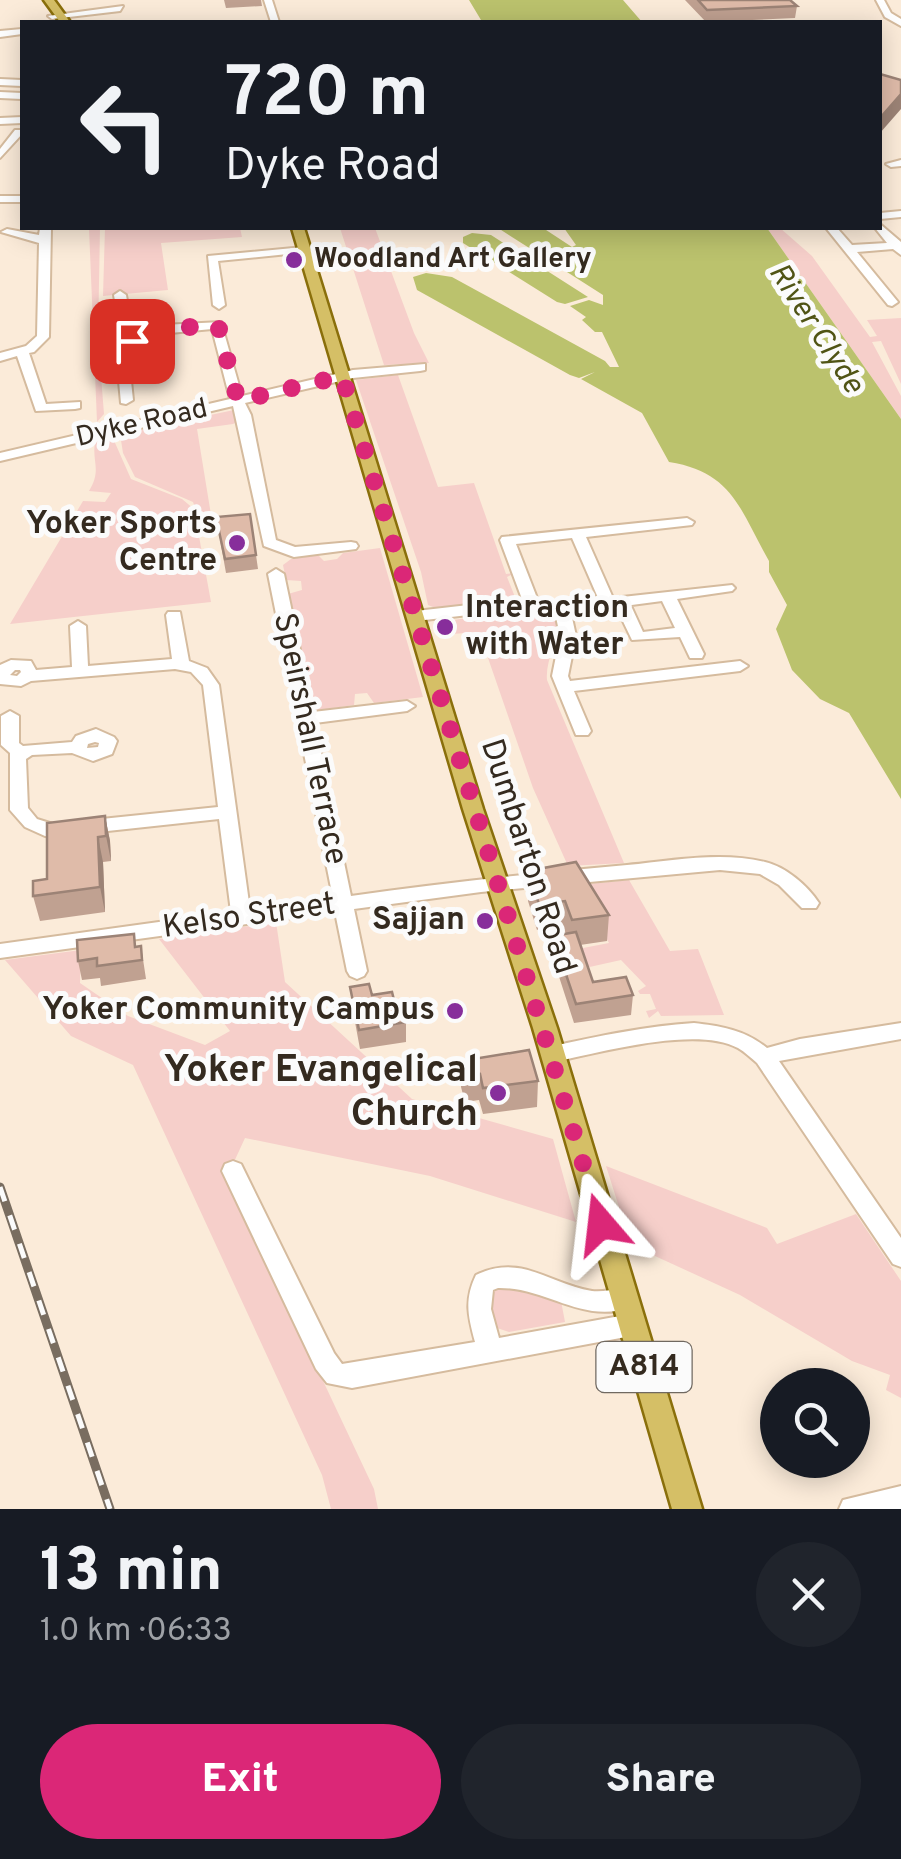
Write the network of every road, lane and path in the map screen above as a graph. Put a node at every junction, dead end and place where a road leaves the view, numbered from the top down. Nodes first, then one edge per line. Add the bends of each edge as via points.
1 (41, 0) edge
2 (49, 0) edge
3 (870, 0) edge
4 (880, 0) edge
5 (118, 4) edge
6 (59, 20) edge
7 (901, 23) edge
8 (887, 27) junction
9 (901, 34) edge
10 (20, 130) edge
11 (0, 155) edge
12 (882, 229) edge
13 (45, 230) edge
14 (299, 230) edge
15 (834, 230) edge
16 (4, 232) edge
17 (45, 242) junction
18 (899, 248) edge
19 (850, 249) junction
20 (304, 250) junction
21 (120, 295) dead end
22 (892, 302) dead end
23 (218, 305) dead end
24 (143, 330) junction
25 (22, 352) junction
26 (0, 356) edge
27 (420, 367) dead end
28 (342, 376) junction
29 (126, 400) dead end
30 (238, 401) junction
31 (75, 405) dead end
32 (0, 457) edge
33 (687, 522) dead end
34 (578, 533) junction
35 (351, 546) dead end
36 (276, 574) dead end
37 (727, 588) dead end
38 (667, 595) junction
39 (607, 601) junction
40 (530, 603) junction
41 (562, 609) junction
42 (626, 611) dead end
43 (416, 616) junction
44 (170, 625) dead end
45 (78, 626) dead end
46 (685, 632) junction
47 (696, 654) dead end
48 (181, 664) junction
49 (740, 666) dead end
50 (80, 673) junction
51 (28, 676) dead end
52 (563, 687) junction
53 (407, 706) dead end
54 (10, 716) dead end
55 (304, 719) junction
56 (582, 732) dead end
57 (78, 746) dead end
58 (20, 752) junction
59 (228, 812) junction
60 (499, 884) junction
61 (808, 903) dead end
62 (343, 904) junction
63 (241, 918) junction
64 (0, 951) edge
65 (357, 970) dead end
66 (901, 1031) edge
67 (552, 1054) junction
68 (764, 1057) junction
69 (234, 1171) dead end
70 (901, 1257) edge
71 (627, 1312) junction
72 (490, 1350) junction
73 (901, 1499) edge
74 (687, 1509) edge
75 (852, 1509) edge

1 - 6 main road
2 - 6 main road
3 - 8 street
4 - 7 street
5 - 6 street
7 - 8 street
8 - 9 street
10 - 11 street
12 - 18 street
13 - 17 street
14 - 20 main road, Dumbarton Road / A814
15 - 19 street
16 - 17 street
17 - 25 street via 44,337
18 - 19 street
19 - 22 street
20 - 23 street via 212,258
20 - 28 main road, Dumbarton Road / A814
21 - 24 street via 125,325
24 - 29 street via 131,338 134,370 125,380
24 - 30 street via 215,324
25 - 26 street
25 - 31 street via 42,408
27 - 28 street, Dyke Road
28 - 30 street, Dyke Road
28 - 43 main road, Dumbarton Road / A814
30 - 32 street, Dyke Road
30 - 35 street via 267,539 294,552
33 - 34 street
34 - 39 street
34 - 40 street via 508,540
36 - 55 street, Speirshall Terrace
37 - 38 street
38 - 39 street
38 - 46 street
39 - 41 street
40 - 41 street
40 - 43 street
41 - 52 street via 568,636
42 - 46 street via 638,636
43 - 60 main road, Dumbarton Road / A814
44 - 48 street
45 - 50 street
46 - 47 street
48 - 50 street
48 - 59 street via 200,670 211,686
49 - 52 street
50 - 51 street
52 - 56 street
53 - 55 street
54 - 58 street via 10,745
55 - 62 street, Speirshall Terrace
57 - 58 street
58 - 59 street via 18,810 45,829
59 - 63 street
60 - 61 street, Kelso Street via 741,863 776,874
60 - 62 street, Kelso Street
60 - 67 main road, Dumbarton Road / A814
62 - 63 street, Kelso Street
62 - 65 street, Speirshall Terrace
63 - 64 street, Kelso Street
66 - 68 street
67 - 68 street via 716,1031 746,1040
67 - 71 main road, Dumbarton Road / A814
68 - 70 street
69 - 72 street via 336,1375
71 - 72 street
71 - 72 street via 510,1275 493,1277 478,1300
71 - 74 main road, Dumbarton Road / A814
73 - 75 street

